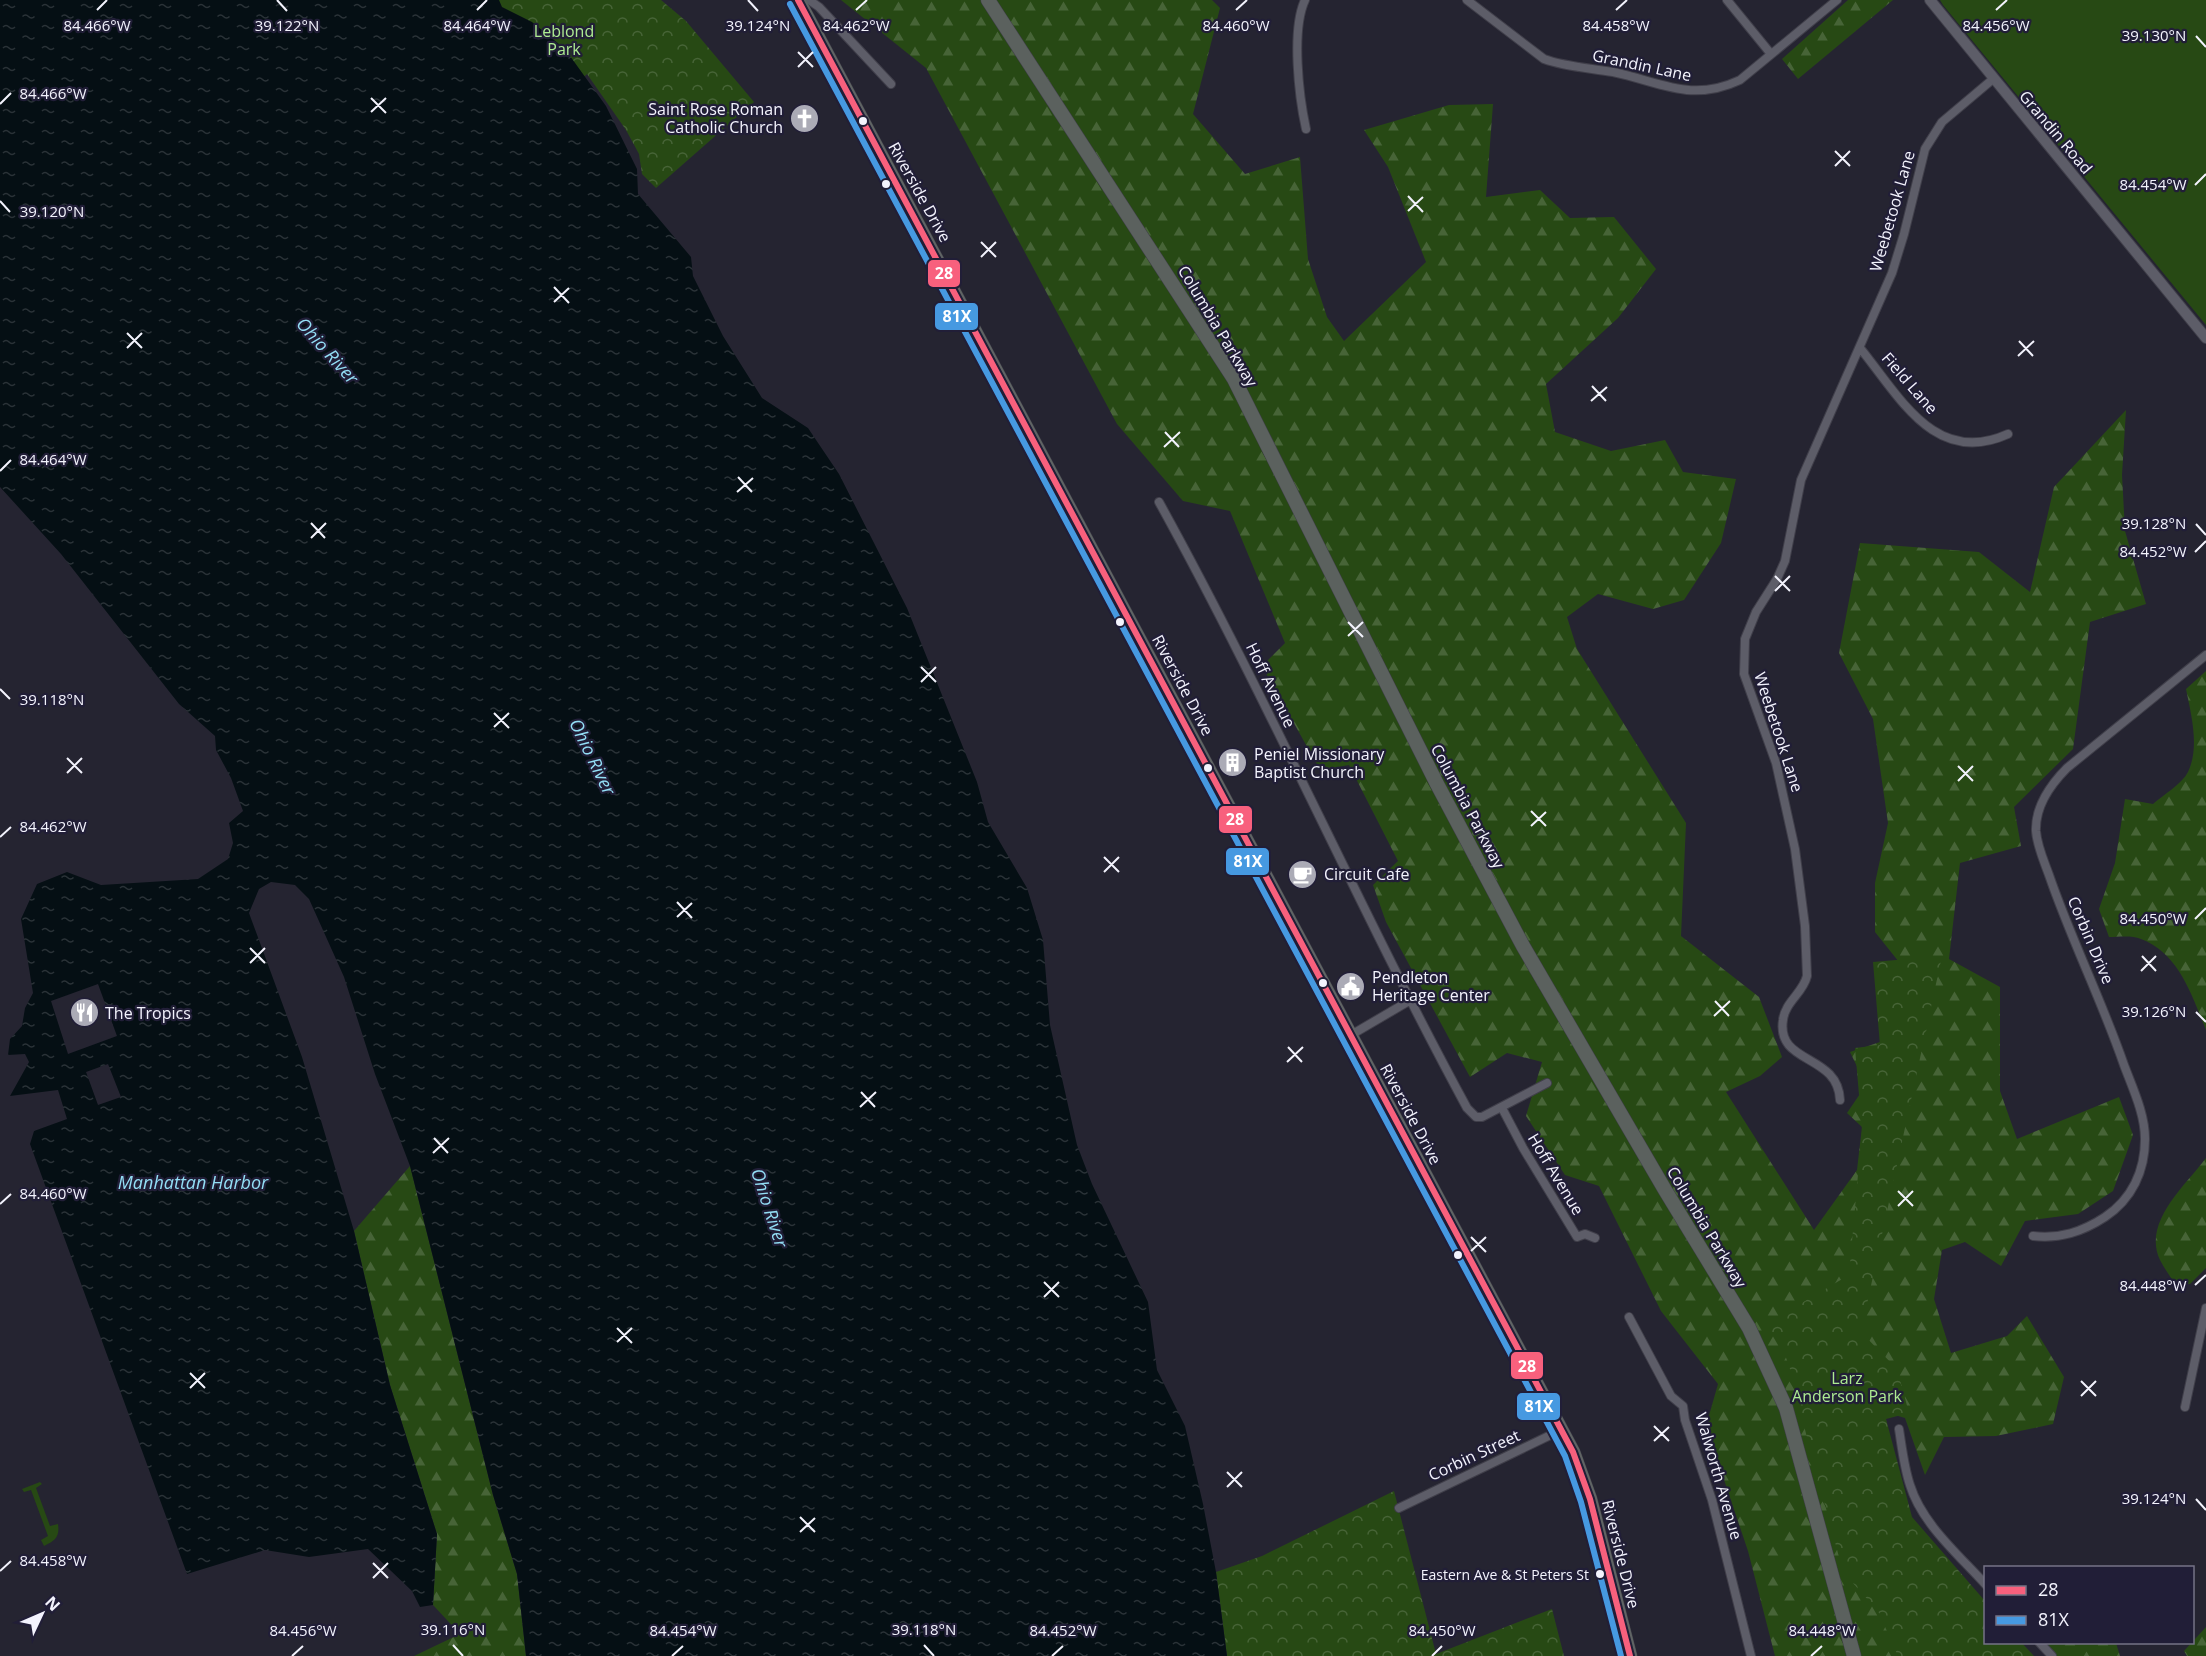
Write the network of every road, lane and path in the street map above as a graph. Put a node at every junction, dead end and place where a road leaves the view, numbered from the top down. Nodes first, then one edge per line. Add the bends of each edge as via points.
1 (798, 0) edge
2 (808, 0) edge
3 (988, 0) edge
4 (1305, 0) edge
5 (1467, 0) edge
6 (1727, 0) edge
7 (1837, 0) edge
8 (1930, 0) edge
9 (1771, 54) junction
10 (1993, 79) junction
11 (891, 84) dead end
12 (1306, 129) dead end
13 (2206, 338) edge
14 (1860, 348) junction
15 (2008, 434) dead end
16 (1159, 502) dead end
17 (2206, 655) edge
18 (1409, 1001) junction
19 (1351, 1035) junction
20 (1547, 1083) dead end
21 (1839, 1100) dead end
22 (1499, 1109) junction
23 (2033, 1236) dead end
24 (1595, 1239) dead end
25 (2206, 1308) edge
26 (1629, 1317) dead end
27 (2185, 1407) dead end
28 (1562, 1430) junction
29 (1899, 1430) dead end
30 (1399, 1508) dead end
31 (1984, 1583) edge
32 (2041, 1644) edge
33 (1630, 1656) edge
34 (1751, 1656) edge
35 (1854, 1656) edge
36 (2052, 1656) edge

1 - 19 main road, Riverside Drive
2 - 11 street
3 - 35 highway, Columbia Parkway via 1234,379 1437,784 1523,946 1749,1328 1786,1408
4 - 12 street via 1297,37
5 - 9 street, Grandin Lane via 1544,59 1680,90 1722,88 1740,80
6 - 9 street
7 - 9 street, Grandin Lane
8 - 10 street, Grandin Road
10 - 13 street, Grandin Road
10 - 14 street, Weebetook Lane via 1942,123 1925,149 1904,234
14 - 15 street, Field Lane via 1918,419 1943,437 1970,444
14 - 21 street, Weebetook Lane via 1801,480 1785,561 1749,625 1743,656 1746,682 1782,784 1804,926 1807,976 1786,1010 1783,1033 1792,1050 1830,1072 1839,1088
16 - 18 street, Hoff Avenue via 1207,589
17 - 23 street, Corbin Drive via 2067,768 2049,790 2038,817 2039,847 2109,1021 2140,1111 2145,1139 2138,1177 2124,1202 2081,1230 2060,1236
18 - 19 street
18 - 22 street, Hoff Avenue via 1471,1113 1482,1117
19 - 28 main road, Riverside Drive
20 - 22 street
22 - 24 street, Hoff Avenue via 1577,1237 1585,1234
25 - 27 street
26 - 34 street, Walworth Avenue via 1671,1396 1683,1406 1712,1500
28 - 30 street, Corbin Street
28 - 33 main road, Riverside Drive via 1590,1499
29 - 31 street via 1910,1485 1918,1503
32 - 36 street

